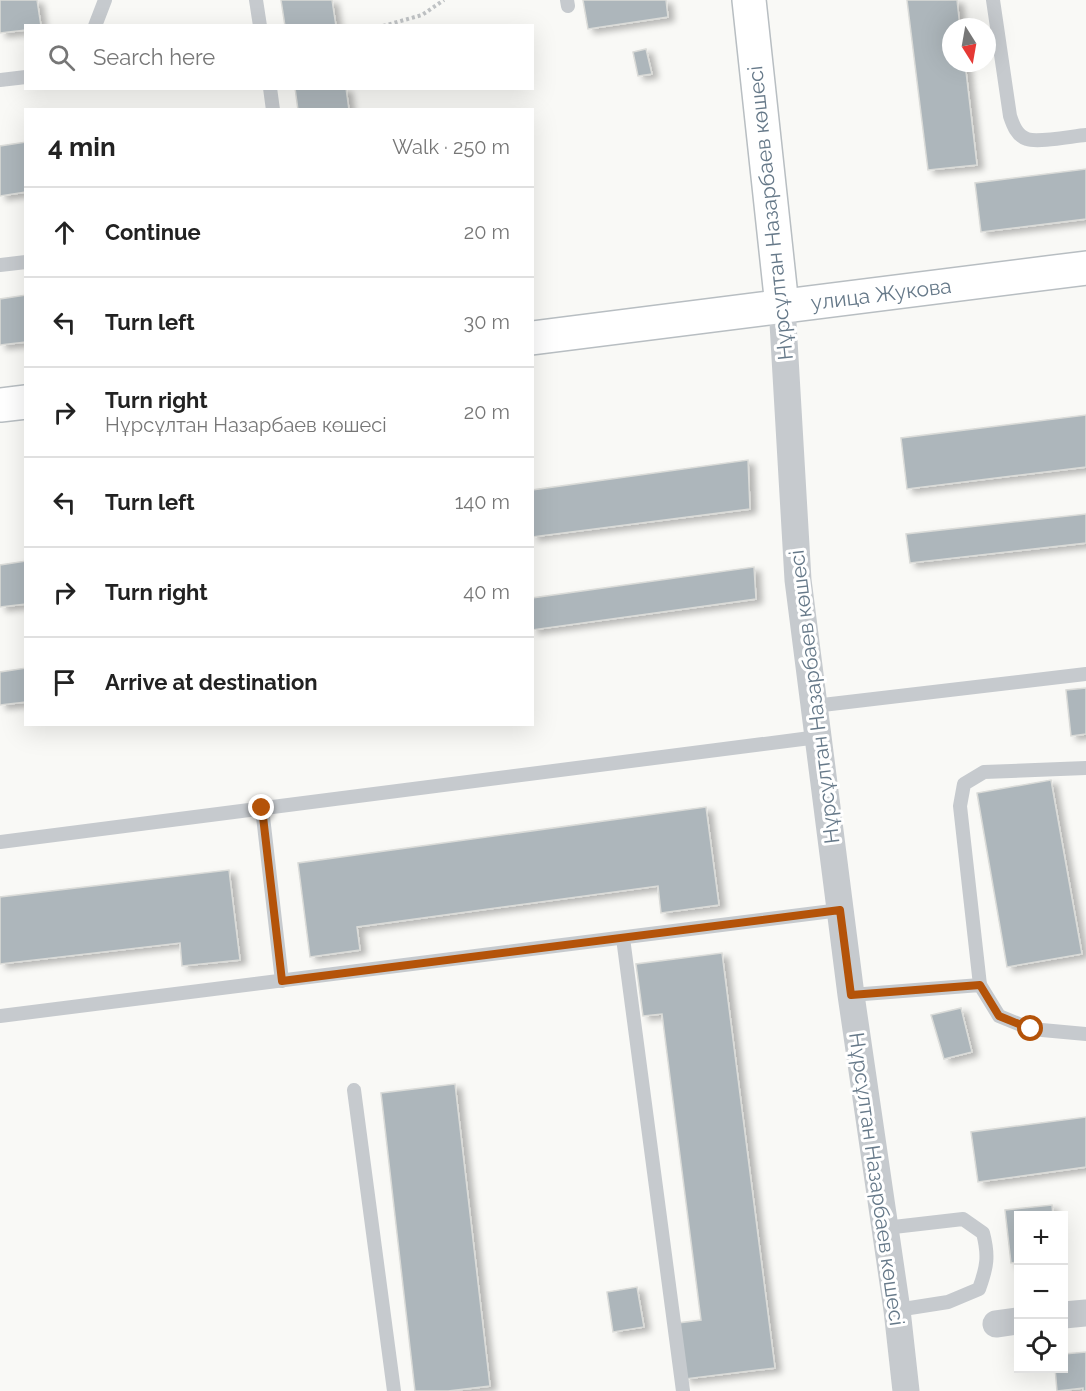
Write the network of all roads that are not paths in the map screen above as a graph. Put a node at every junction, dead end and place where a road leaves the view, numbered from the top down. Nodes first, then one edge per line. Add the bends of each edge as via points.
1 (105, 0) edge
2 (256, 0) edge
3 (749, 0) edge
4 (993, 0) edge
5 (96, 24) edge
6 (260, 24) edge
7 (24, 77) edge
8 (0, 80) edge
9 (270, 90) edge
10 (273, 108) edge
11 (1086, 135) edge
12 (24, 262) edge
13 (0, 265) edge
14 (1086, 268) edge
15 (782, 306) junction
16 (534, 338) edge
17 (24, 402) edge
18 (0, 405) edge
19 (1086, 674) edge
20 (814, 706) junction
21 (818, 737) junction
22 (1086, 768) edge
23 (262, 808) junction
24 (0, 842) edge
25 (840, 910) junction
26 (623, 938) junction
27 (282, 981) junction
28 (980, 985) junction
29 (851, 995) junction
30 (0, 1016) edge
31 (1086, 1034) edge
32 (354, 1090) dead end
33 (885, 1228) junction
34 (897, 1310) junction
35 (1086, 1313) edge
36 (1068, 1315) edge
37 (394, 1391) edge
38 (683, 1391) edge
39 (906, 1391) edge

1 - 5 lane
2 - 6 lane
3 - 15 main road, Нұрсұлтан Назарбаев көшесі
4 - 11 lane via 1010,116 1017,132 1026,139 1037,140
7 - 8 lane
9 - 10 lane
12 - 13 lane
14 - 15 main road, улица Жукова
15 - 16 main road, улица Жукова
15 - 20 street, Нұрсұлтан Назарбаев көшесі via 798,580
17 - 18 main road
19 - 20 lane
20 - 21 street, Нұрсұлтан Назарбаев көшесі
21 - 23 lane
21 - 25 street, Нұрсұлтан Назарбаев көшесі
22 - 28 lane via 984,772 964,784 960,806
23 - 24 lane
23 - 27 lane
25 - 26 lane
25 - 29 street, Нұрсұлтан Назарбаев көшесі
26 - 27 lane
26 - 38 lane
27 - 30 lane
28 - 29 lane
28 - 31 lane via 999,1016 1031,1029
29 - 33 street, Нұрсұлтан Назарбаев көшесі
32 - 37 lane
33 - 34 street, Нұрсұлтан Назарбаев көшесі
33 - 34 lane via 963,1219 983,1233 988,1254 979,1289 948,1302
34 - 39 street, Нұрсұлтан Назарбаев көшесі
35 - 36 street

